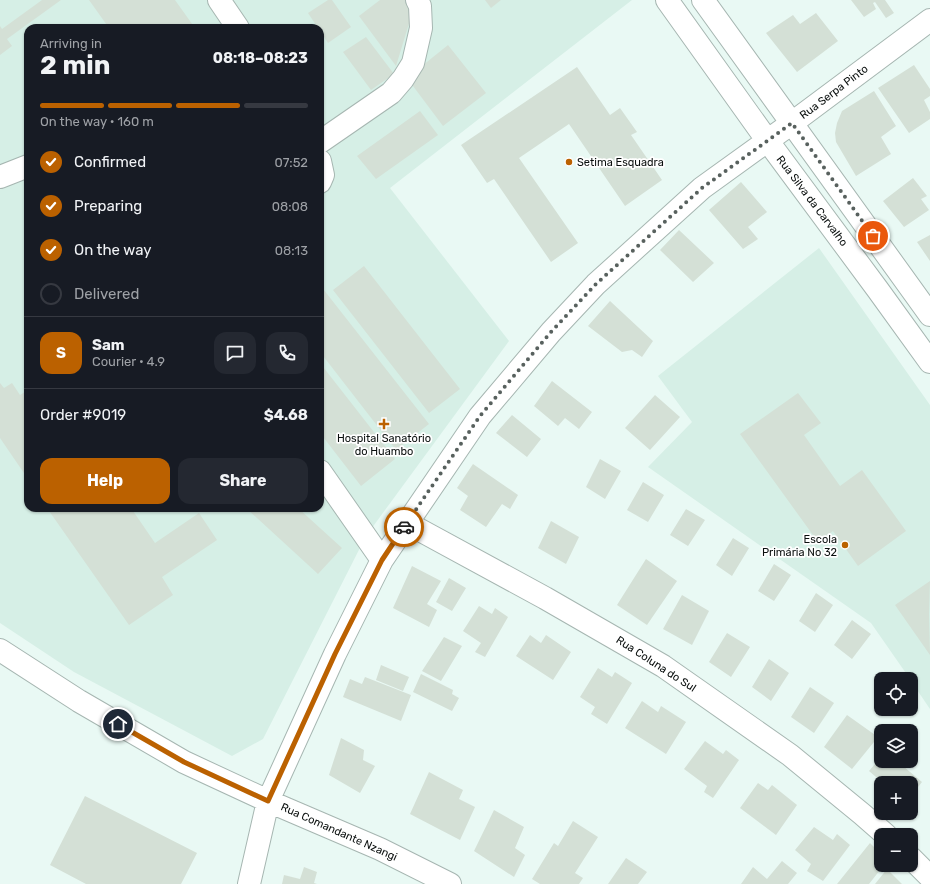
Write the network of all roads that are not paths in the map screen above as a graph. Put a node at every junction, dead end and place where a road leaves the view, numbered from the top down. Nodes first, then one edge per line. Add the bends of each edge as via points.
1 (219, 0) edge
2 (417, 0) edge
3 (667, 0) edge
4 (704, 1) edge
5 (680, 18) junction
6 (930, 20) edge
7 (235, 24) edge
8 (792, 123) junction
9 (324, 139) edge
10 (767, 140) junction
11 (24, 168) edge
12 (0, 177) edge
13 (900, 273) junction
14 (878, 290) junction
15 (930, 315) edge
16 (930, 362) edge
17 (324, 477) edge
18 (407, 523) junction
19 (382, 560) junction
20 (0, 650) edge
21 (268, 801) junction
22 (878, 828) edge
23 (918, 865) edge
24 (930, 877) edge
25 (248, 884) edge
26 (450, 884) edge

1 - 7 street
2 - 9 street via 420,6 421,28 413,63 403,79 391,93
3 - 5 street, Rua Silva da Carvalho
4 - 5 street
4 - 8 street
5 - 10 street, Rua Silva da Carvalho
6 - 8 street, Rua Serpa Pinto
8 - 10 street, Rua Serpa Pinto
8 - 13 street
10 - 14 street, Rua Silva da Carvalho
10 - 18 street, Rua Serpa Pinto via 702,188 596,284 551,332 480,416
11 - 12 street
13 - 14 street
13 - 15 street
14 - 16 street, Rua Silva da Carvalho
17 - 19 street
18 - 19 street, Rua Serpa Pinto
18 - 22 street, Rua Coluna do Sul via 663,666 790,755
19 - 21 street, Rua Serpa Pinto via 335,654
20 - 21 street, Rua Comandante Nzangi via 79,701 184,762
21 - 25 street, Rua Serpa Pinto
21 - 26 street, Rua Comandante Nzangi via 380,849
23 - 24 street

